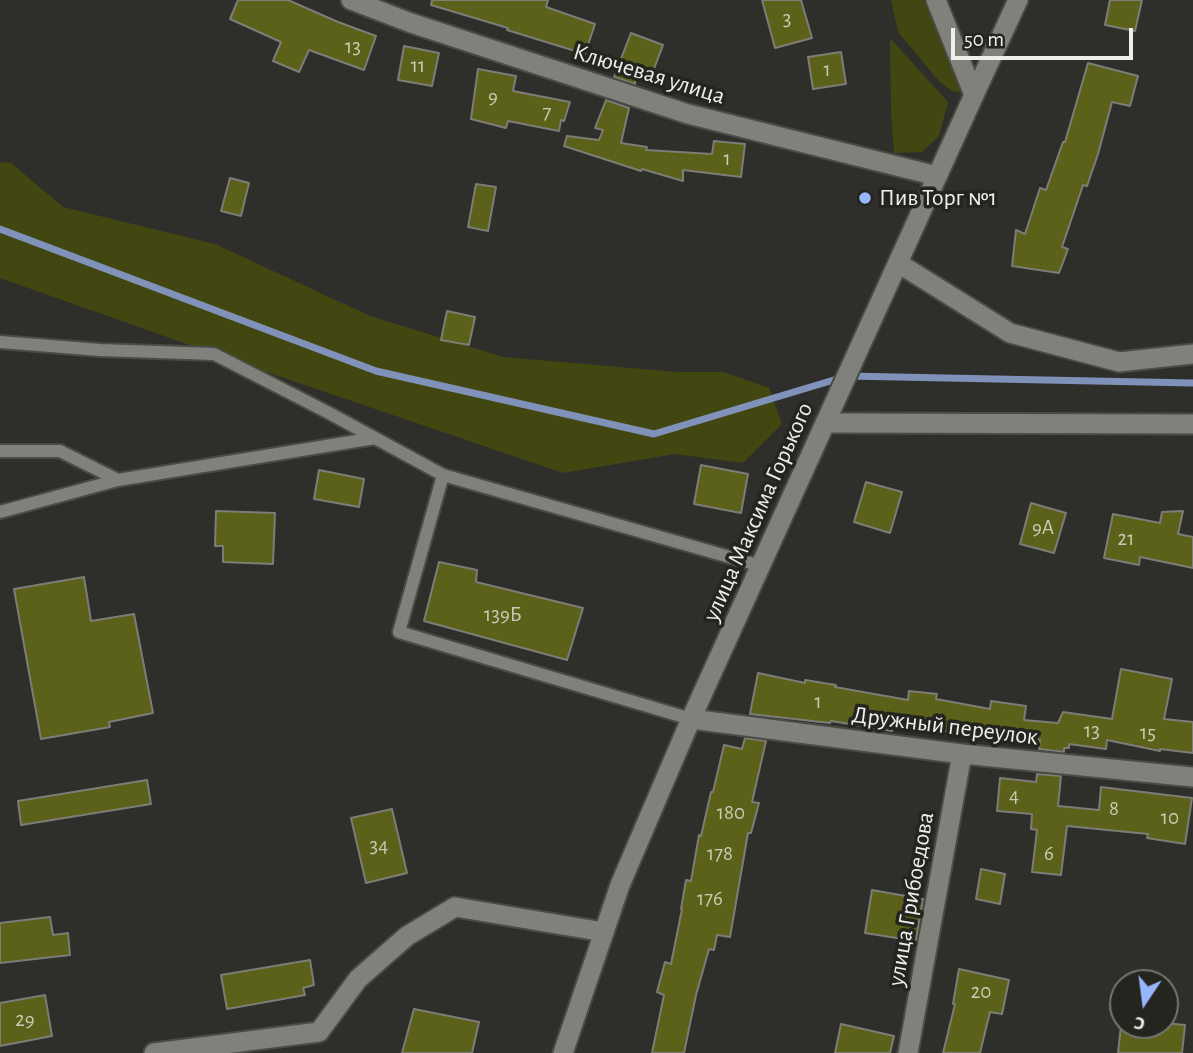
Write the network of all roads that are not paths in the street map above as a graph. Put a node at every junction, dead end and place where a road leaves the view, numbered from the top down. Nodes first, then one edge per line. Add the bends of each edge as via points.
1 (351, 0) edge
2 (936, 0) edge
3 (1018, 0) edge
4 (974, 95) junction
5 (937, 176) junction
6 (898, 263) junction
7 (0, 342) edge
8 (1193, 354) edge
9 (825, 423) junction
10 (1193, 424) edge
11 (375, 438) junction
12 (0, 451) edge
13 (443, 475) junction
14 (118, 480) junction
15 (0, 512) edge
16 (761, 566) junction
17 (691, 719) junction
18 (962, 754) junction
19 (1193, 776) edge
20 (604, 932) junction
21 (154, 1053) edge
22 (563, 1053) edge
23 (908, 1053) edge

1 - 5 street, Ключевая улица via 688,114
2 - 4 street
3 - 4 street, улица Максима Горького
4 - 5 street, улица Максима Горького
5 - 6 street, улица Максима Горького
6 - 8 street via 1010,333 1119,362
6 - 9 street, улица Максима Горького
7 - 11 lane via 214,354
9 - 10 street
9 - 16 street, улица Максима Горького
11 - 13 lane
11 - 14 lane
12 - 14 lane via 60,450
13 - 16 lane
13 - 17 lane via 399,632
14 - 15 lane
16 - 17 street, улица Максима Горького
17 - 18 street, Дружный переулок
17 - 20 street, улица Максима Горького
18 - 19 street, Дружный переулок
18 - 23 street, улица Грибоедова
20 - 21 street via 455,908 407,936 358,979 319,1032
20 - 22 street, улица Максима Горького

